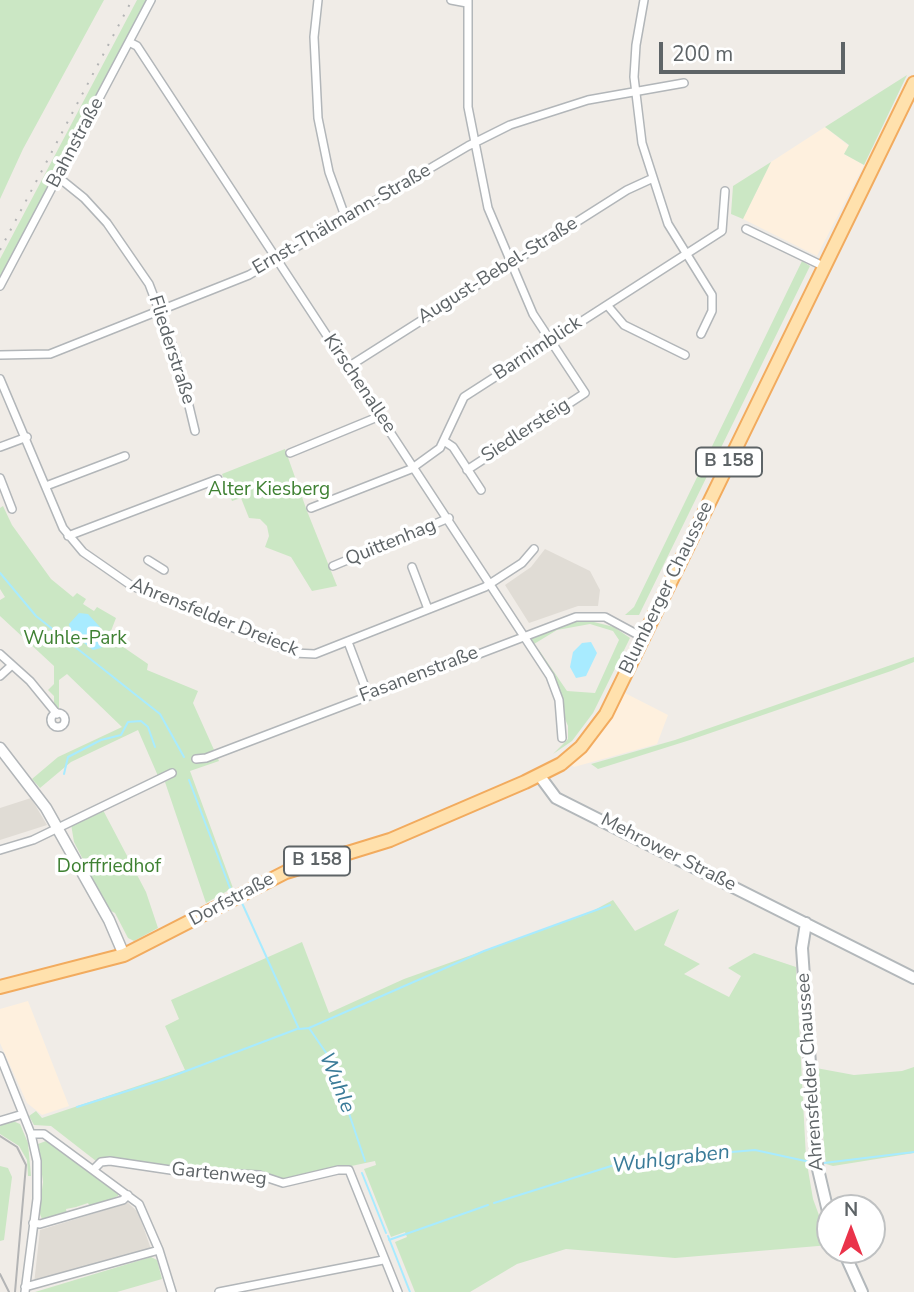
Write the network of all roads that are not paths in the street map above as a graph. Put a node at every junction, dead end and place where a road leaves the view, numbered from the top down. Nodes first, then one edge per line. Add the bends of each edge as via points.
1 (151, 0) edge
2 (318, 0) edge
3 (452, 0) edge
4 (644, 0) edge
5 (467, 2) edge
6 (129, 42) junction
7 (684, 83) dead end
8 (914, 83) edge
9 (635, 90) junction
10 (473, 144) junction
11 (58, 177) junction
12 (651, 179) junction
13 (725, 191) dead end
14 (346, 219) junction
15 (746, 229) dead end
16 (687, 253) junction
17 (278, 261) junction
18 (510, 264) junction
19 (825, 268) junction
20 (0, 286) edge
21 (607, 305) junction
22 (161, 310) junction
23 (701, 334) dead end
24 (550, 341) junction
25 (0, 355) edge
26 (685, 355) dead end
27 (348, 367) junction
28 (0, 379) edge
29 (2, 391) edge
30 (380, 416) junction
31 (195, 431) dead end
32 (27, 437) junction
33 (444, 441) junction
34 (0, 447) edge
35 (290, 453) dead end
36 (125, 456) dead end
37 (414, 466) junction
38 (467, 470) junction
39 (0, 478) edge
40 (218, 479) dead end
41 (46, 486) junction
42 (481, 490) dead end
43 (311, 508) dead end
44 (12, 509) dead end
45 (449, 519) junction
46 (68, 536) junction
47 (534, 549) dead end
48 (148, 560) dead end
49 (333, 566) dead end
50 (412, 567) dead end
51 (164, 570) dead end
52 (492, 583) junction
53 (428, 609) junction
54 (524, 635) junction
55 (642, 637) junction
56 (348, 642) junction
57 (0, 654) edge
58 (12, 665) junction
59 (0, 676) edge
60 (368, 695) junction
61 (57, 714) dead end
62 (562, 738) dead end
63 (0, 748) edge
64 (196, 759) dead end
65 (172, 773) dead end
66 (539, 775) junction
67 (56, 827) junction
68 (0, 850) edge
69 (806, 923) junction
70 (124, 955) junction
71 (914, 978) edge
72 (0, 987) edge
73 (0, 1056) edge
74 (22, 1113) junction
75 (0, 1121) edge
76 (32, 1134) junction
77 (94, 1169) junction
78 (824, 1194) edge
79 (128, 1195) junction
80 (33, 1223) junction
81 (159, 1250) junction
82 (383, 1261) junction
83 (849, 1264) edge
84 (25, 1290) edge
85 (172, 1292) edge
86 (219, 1292) edge
87 (398, 1292) edge
88 (862, 1292) edge

1 - 6 street, Bahnstraße
2 - 14 street via 314,37 318,118 329,172
3 - 5 street
4 - 9 street
5 - 10 street via 466,68
6 - 11 street, Bahnstraße
6 - 17 street, Kirschenallee via 137,46
7 - 9 street, Ernst-Thälmann-Straße
8 - 19 main road, Blumberger Chaussee / B 158
9 - 10 street, Ernst-Thälmann-Straße via 547,111
9 - 12 street
10 - 14 street, Ernst-Thälmann-Straße
10 - 18 street via 488,208
11 - 20 street, Bahnstraße
11 - 22 street, Fliederstraße via 84,198 127,248
12 - 16 street via 668,223
12 - 18 street, August-Bebel-Straße
13 - 16 street, Barnimblick via 722,231
14 - 17 street, Ernst-Thälmann-Straße
15 - 19 street
16 - 21 street, Barnimblick
16 - 23 street via 712,295 712,311
17 - 22 street, Ernst-Thälmann-Straße
17 - 27 street, Kirschenallee
18 - 24 street
18 - 27 street, August-Bebel-Straße
19 - 55 main road, Blumberger Chaussee / B 158
21 - 24 street, Barnimblick
21 - 26 street via 624,325
22 - 25 street, Ernst-Thälmann-Straße via 47,354
22 - 31 street, Fliederstraße
24 - 33 street, Barnimblick via 464,397
24 - 38 street, Siedlersteig via 585,393
27 - 30 street, Kirschenallee
28 - 29 street, Ahrensfelder Dreieck
29 - 32 street, Ahrensfelder Dreieck
30 - 35 street
30 - 37 street, Kirschenallee
32 - 34 street
32 - 41 street, Ahrensfelder Dreieck
33 - 37 street, Barnimblick
33 - 38 street
36 - 41 street
37 - 43 street, Barnimblick
37 - 45 street, Kirschenallee
38 - 42 street
39 - 44 street
40 - 46 street
41 - 46 street, Ahrensfelder Dreieck
45 - 49 street, Quittenhag
45 - 52 street, Kirschenallee
46 - 56 street, Ahrensfelder Dreieck via 132,586 295,653 310,655
47 - 52 street, Ahrensfelder Dreieck
48 - 51 street
50 - 53 street
52 - 53 street, Ahrensfelder Dreieck
52 - 54 street, Kirschenallee
53 - 56 street, Ahrensfelder Dreieck
54 - 55 street, Fasanenstraße via 589,615 606,617
54 - 60 street, Fasanenstraße
54 - 62 street, Kirschenallee via 556,687
55 - 66 main road, Blumberger Chaussee / B 158 via 593,734 561,764
56 - 60 street
57 - 58 street
58 - 59 street
58 - 61 street
60 - 64 street, Fasanenstraße
63 - 67 street
65 - 67 street
66 - 69 main road, Mehrower Straße via 556,798
66 - 70 main road, Dorfstraße / B 158 via 403,835 286,872
67 - 68 street
67 - 70 street
69 - 71 main road, Mehrower Straße
69 - 78 main road, Ahrensfelder Chaussee via 802,948 817,1165
70 - 72 main road, Dorfstraße / B 158
73 - 74 street
74 - 75 street
74 - 76 street
76 - 77 street via 44,1134
76 - 80 street via 38,1181
77 - 79 street
77 - 82 street, Gartenweg via 110,1161 184,1172 259,1175 283,1183 346,1170 351,1173
79 - 80 street
79 - 81 street via 142,1209
80 - 84 street
81 - 84 street
81 - 85 street
82 - 86 street
82 - 87 street via 390,1267
83 - 88 main road

